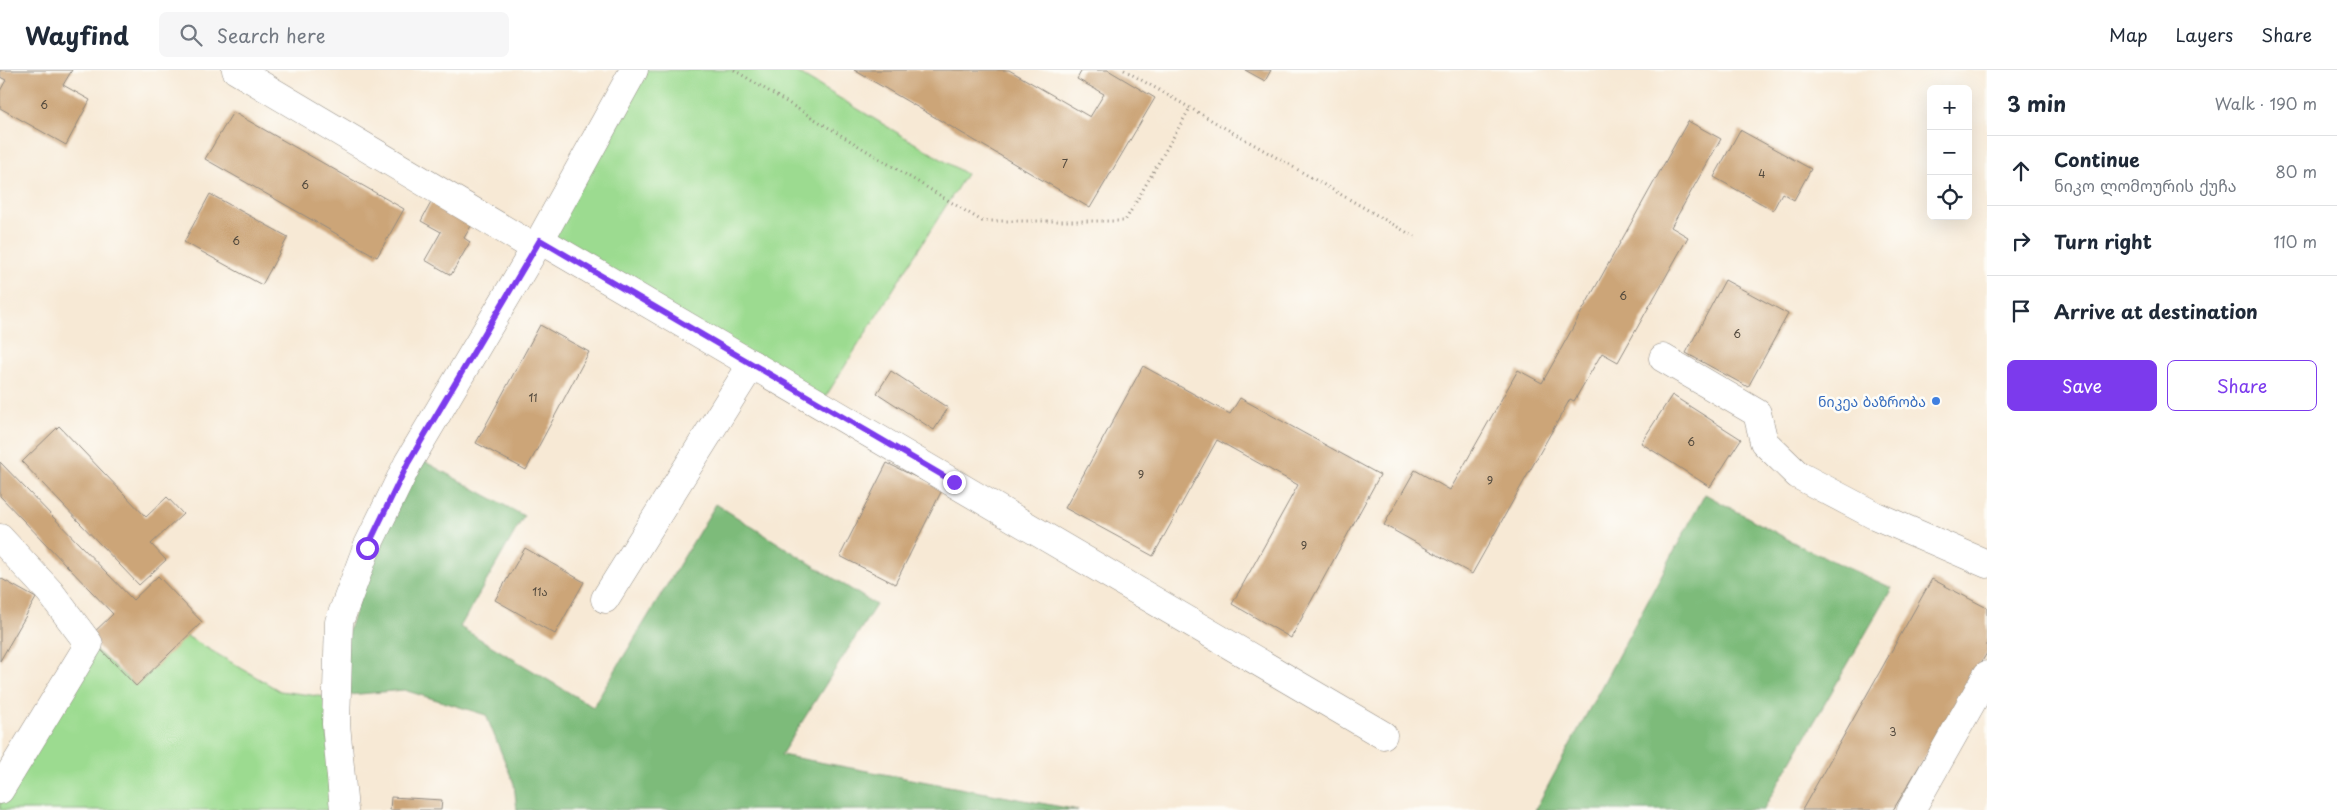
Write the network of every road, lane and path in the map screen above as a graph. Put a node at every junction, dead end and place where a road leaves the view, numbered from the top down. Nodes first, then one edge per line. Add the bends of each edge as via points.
1 (236, 70) edge
2 (634, 70) edge
3 (734, 70) edge
4 (1124, 70) edge
5 (1190, 108) junction
6 (1415, 237) dead end
7 (537, 244) junction
8 (1663, 358) dead end
9 (752, 364) junction
10 (0, 538) edge
11 (1987, 564) edge
12 (605, 599) dead end
13 (1987, 675) edge
14 (1383, 735) dead end
15 (0, 790) edge
16 (344, 810) edge
17 (1911, 810) edge

1 - 7 street
2 - 7 street
3 - 5 path via 982,221 1125,221
4 - 5 path
5 - 6 path
7 - 9 street
7 - 16 street via 408,463 367,548 339,622 336,724
8 - 11 street via 1757,413 1764,442 1798,474 1874,515
9 - 12 street
9 - 14 street
10 - 15 street via 50,592 89,644
13 - 17 street

